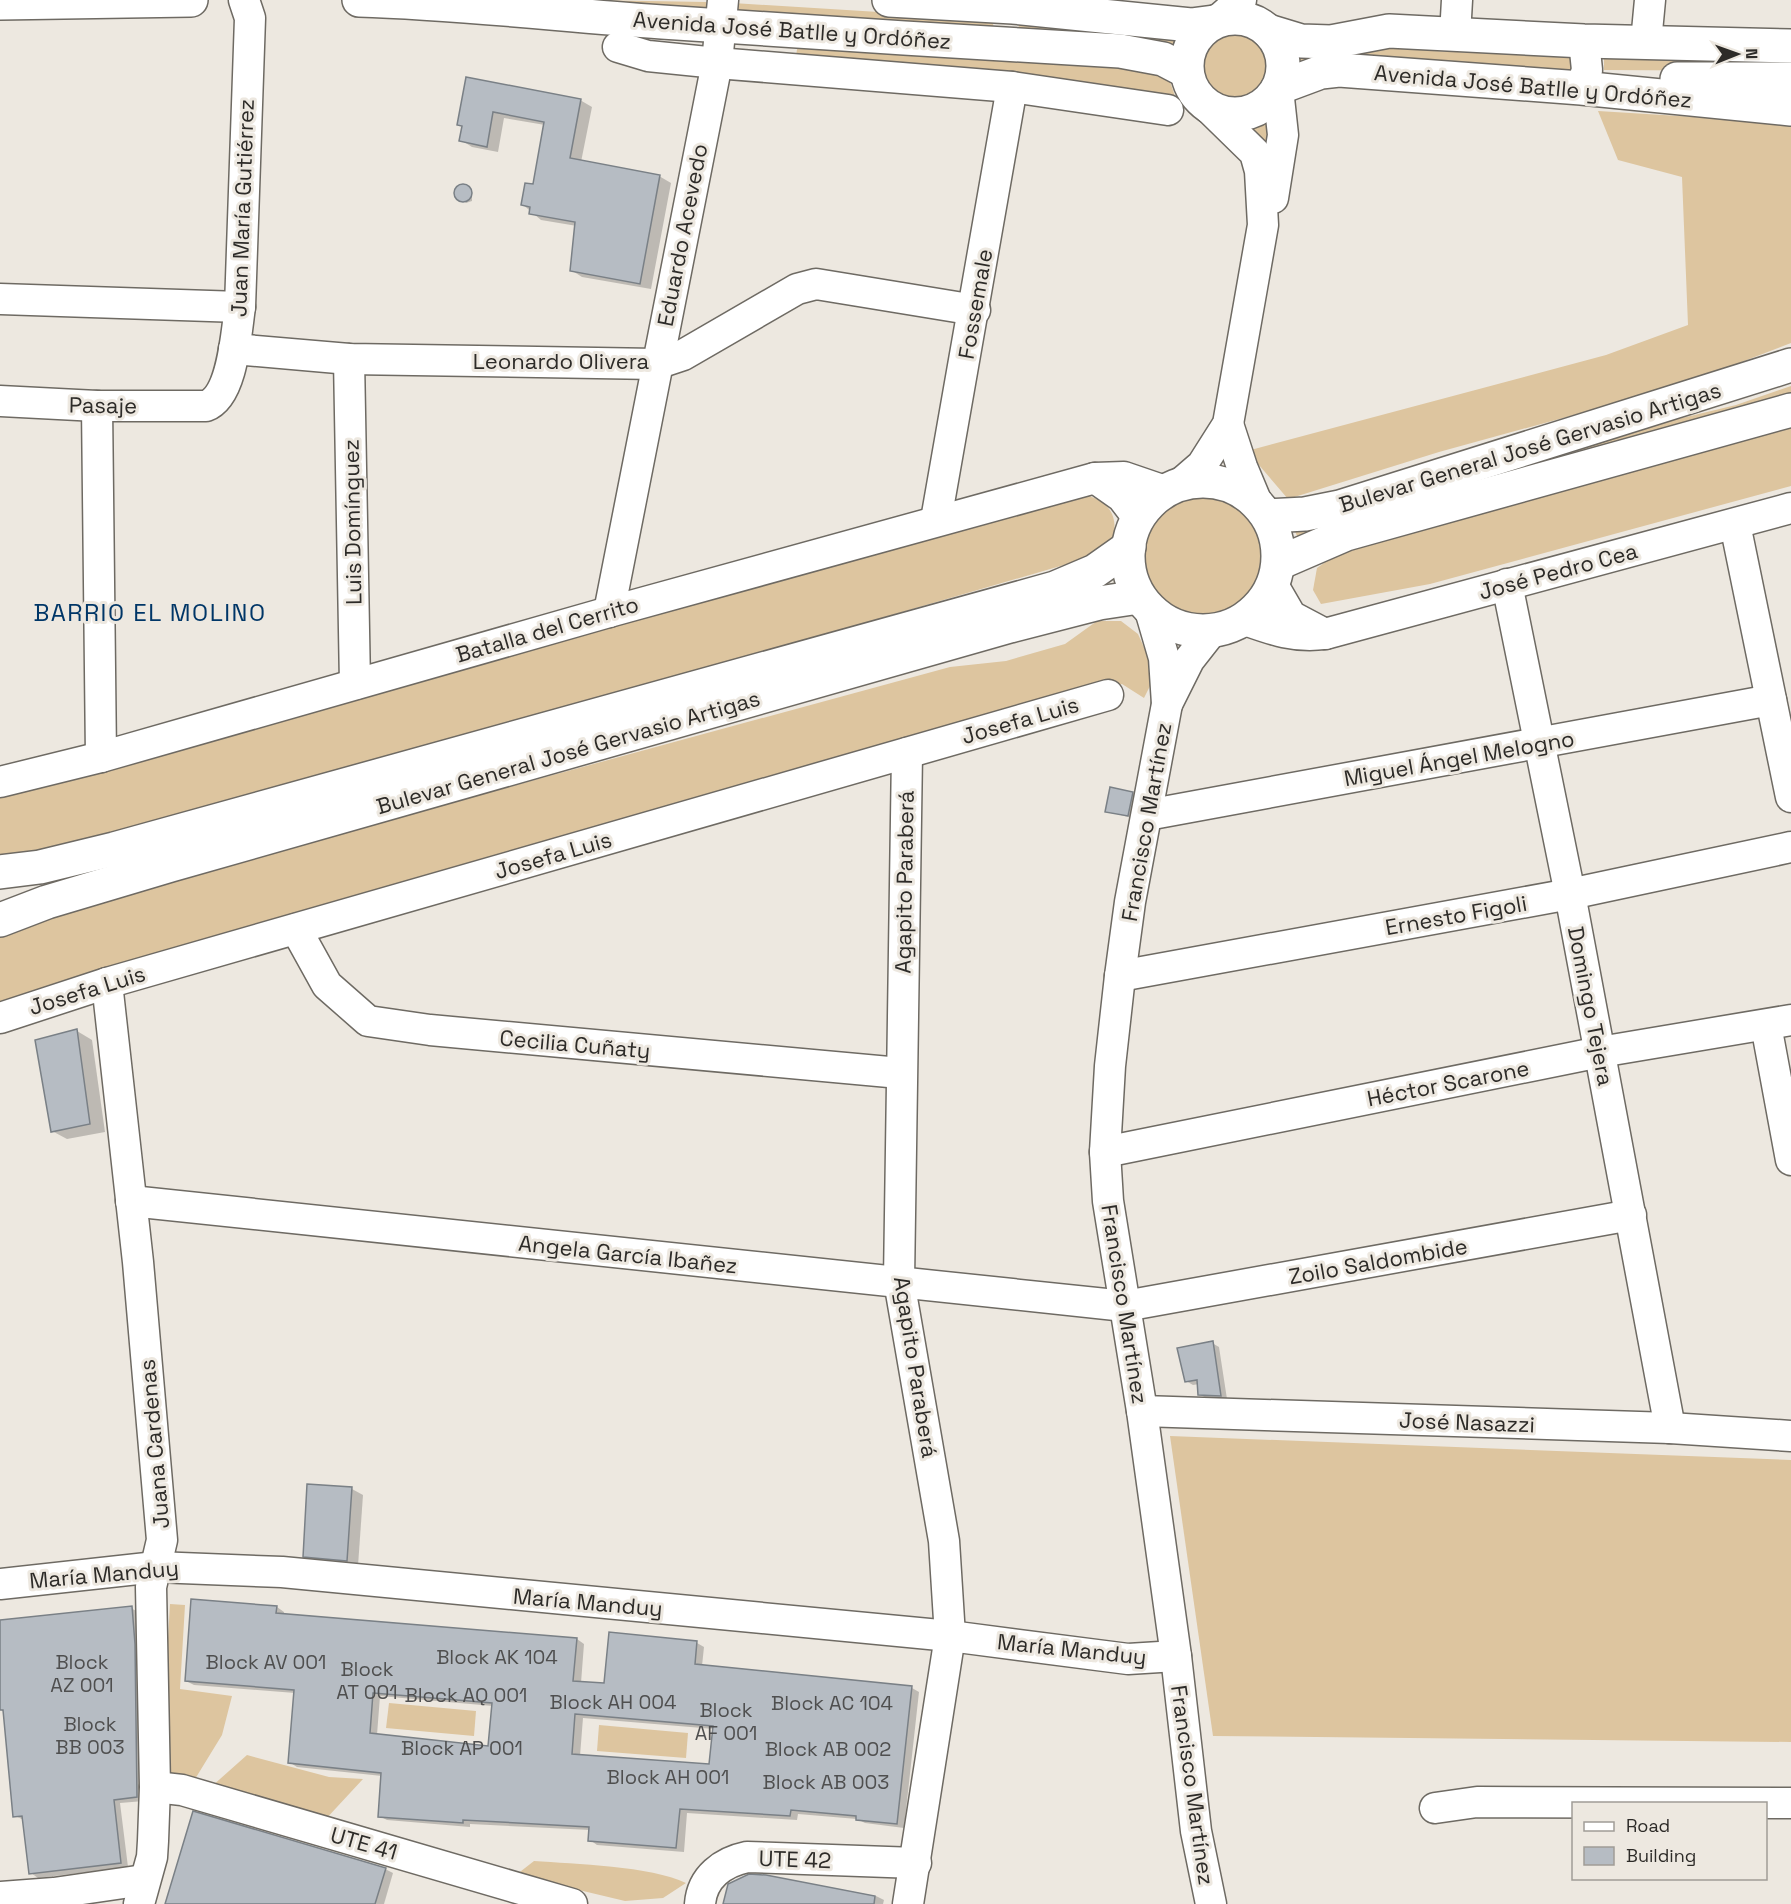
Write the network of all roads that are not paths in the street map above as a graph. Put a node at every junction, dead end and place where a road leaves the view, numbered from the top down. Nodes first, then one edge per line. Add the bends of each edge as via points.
1 (191, 0) edge
2 (244, 0) edge
3 (359, 0) edge
4 (889, 0) edge
5 (1457, 0) edge
6 (1650, 0) edge
7 (0, 3) edge
8 (1013, 4) edge
9 (560, 7) edge
10 (722, 13) edge
11 (1224, 14) edge
12 (1264, 20) edge
13 (1455, 35) junction
14 (1584, 41) junction
15 (1646, 42) junction
16 (1009, 45) junction
17 (1791, 46) edge
18 (618, 47) dead end
19 (717, 63) junction
20 (1186, 71) junction
21 (1791, 79) edge
22 (1012, 87) junction
23 (1581, 88) junction
24 (1278, 89) junction
25 (1210, 108) junction
26 (1168, 110) dead end
27 (1791, 110) edge
28 (1263, 225) junction
29 (0, 299) edge
30 (240, 307) junction
31 (975, 310) junction
32 (234, 349) junction
33 (349, 359) junction
34 (656, 364) junction
35 (1791, 365) edge
36 (0, 401) edge
37 (97, 406) junction
38 (206, 406) joint
39 (1791, 410) edge
40 (1228, 424) junction
41 (1095, 478) junction
42 (1173, 488) junction
43 (1791, 508) edge
44 (1262, 510) junction
45 (936, 520) junction
46 (1735, 524) junction
47 (1133, 533) junction
48 (1276, 574) junction
49 (1507, 584) junction
50 (1145, 604) junction
51 (609, 612) junction
52 (1245, 620) junction
53 (1211, 632) junction
54 (1325, 634) junction
55 (355, 684) junction
56 (1108, 695) dead end
57 (1771, 700) junction
58 (1167, 704) junction
59 (1540, 744) junction
60 (907, 753) junction
61 (101, 757) junction
62 (0, 782) edge
63 (1791, 797) edge
64 (1147, 815) junction
65 (1791, 847) edge
66 (0, 872) edge
67 (1570, 894) junction
68 (0, 921) edge
69 (296, 929) junction
70 (1120, 976) junction
71 (107, 983) junction
72 (0, 1018) edge
73 (1779, 1022) edge
74 (1600, 1052) junction
75 (900, 1073) junction
76 (1105, 1152) junction
77 (1791, 1160) edge
78 (131, 1201) junction
79 (1631, 1215) junction
80 (899, 1281) junction
81 (1125, 1306) junction
82 (1142, 1411) junction
83 (1670, 1428) junction
84 (1791, 1436) edge
85 (156, 1567) junction
86 (0, 1584) edge
87 (950, 1636) junction
88 (1176, 1656) junction
89 (155, 1787) junction
90 (1572, 1802) edge
91 (1767, 1803) edge
92 (1791, 1803) edge
93 (1435, 1808) dead end
94 (916, 1863) junction
95 (141, 1892) edge
96 (0, 1897) edge
97 (67, 1898) edge
98 (698, 1903) edge
99 (572, 1904) edge
100 (908, 1904) edge
101 (1210, 1904) edge

1 - 7 main road
2 - 30 street, Juan María Gutiérrez via 250,18
3 - 9 main road, Avenida José Batlle y Ordóñez
4 - 8 main road, Avenida José Batlle y Ordóñez
5 - 13 street
6 - 15 street
8 - 11 main road, Avenida José Batlle y Ordóñez via 1191,25
8 - 16 street
9 - 10 main road, Avenida José Batlle y Ordóñez
10 - 16 main road, Avenida José Batlle y Ordóñez
10 - 19 street, Eduardo Acevedo
11 - 12 main road
11 - 20 main road via 1192,42
12 - 13 main road, Avenida José Batlle y Ordóñez via 1301,41 1331,42 1389,31
12 - 24 main road via 1283,58
13 - 14 main road, Avenida José Batlle y Ordóñez
14 - 15 main road, Avenida José Batlle y Ordóñez
14 - 23 street via 1587,70
15 - 17 main road, Avenida José Batlle y Ordóñez
16 - 20 main road, Avenida José Batlle y Ordóñez via 1144,54
18 - 19 street via 648,56
19 - 22 street
19 - 34 street, Eduardo Acevedo
20 - 25 main road via 1198,99
21 - 23 main road via 1611,79
22 - 26 street
22 - 31 street, Fossemale
23 - 24 main road, Avenida José Batlle y Ordóñez via 1339,70 1321,72
23 - 27 main road, Avenida José Batlle y Ordóñez
24 - 25 main road via 1256,111 1240,115
24 - 28 street via 1283,135 1272,207
25 - 28 street via 1255,153
28 - 40 street
29 - 30 street
30 - 32 street, Juan María Gutiérrez
31 - 34 street, Leonardo Olivera via 816,284 797,289 683,355
31 - 45 street, Fossemale
32 - 33 street, Leonardo Olivera
32 - 38 street, Juan María Gutiérrez via 223,390 215,403
33 - 34 street, Leonardo Olivera
33 - 55 street, Luis Domínguez
34 - 51 street, Eduardo Acevedo
35 - 44 main road, Bulevar General José Gervasio Artigas via 1340,507 1305,514
36 - 37 street, Pasaje
37 - 38 street, Pasaje
37 - 61 street
39 - 48 main road, Bulevar General José Gervasio Artigas via 1346,534
40 - 42 street via 1202,465
40 - 44 street
41 - 42 street, Batalla del Cerrito via 1124,477
41 - 45 street, Batalla del Cerrito
41 - 47 street via 1122,497
42 - 44 main road via 1197,481 1229,485
42 - 47 main road via 1150,503
43 - 46 street, José Pedro Cea
44 - 48 main road via 1274,531
45 - 51 street, Batalla del Cerrito
46 - 49 street, José Pedro Cea
46 - 57 street
47 - 50 main road via 1130,573
47 - 66 main road, Bulevar General José Gervasio Artigas via 1095,571 1055,588 114,849 40,867
48 - 52 main road via 1262,605
48 - 54 street via 1291,616
49 - 54 street, José Pedro Cea
49 - 59 street, Domingo Tejera
50 - 53 main road via 1178,628
50 - 58 street, Francisco Martínez via 1164,658
50 - 68 main road, Bulevar General José Gervasio Artigas via 1090,605 1010,626 171,865 47,902
51 - 55 street, Batalla del Cerrito
52 - 53 main road
52 - 54 street, José Pedro Cea via 1283,634
53 - 58 street, Francisco Martínez via 1189,660
55 - 61 street, Batalla del Cerrito
56 - 60 street, Josefa Luis
57 - 59 street, Miguel Ángel Melogno
57 - 63 street
58 - 64 street, Francisco Martínez
59 - 64 street, Miguel Ángel Melogno
59 - 67 street, Domingo Tejera
60 - 69 street, Josefa Luis
60 - 75 street, Agapito Paraberá
61 - 62 street, Batalla del Cerrito
64 - 70 street, Francisco Martínez
65 - 67 street, Ernesto Figoli
67 - 70 street, Ernesto Figoli
67 - 74 street, Domingo Tejera
69 - 71 street, Josefa Luis
69 - 75 street, Cecilia Cuñaty via 327,985 368,1021
70 - 76 street, Francisco Martínez
71 - 72 street, Josefa Luis
71 - 78 street, Juana Cardenas
73 - 74 street, Héctor Scarone
73 - 77 street
74 - 76 street, Héctor Scarone
74 - 79 street, Domingo Tejera
75 - 80 street, Agapito Paraberá
76 - 81 street, Francisco Martínez via 1108,1201
78 - 80 street, Angela García Ibañez
78 - 85 street, Juana Cardenas via 162,1540
79 - 81 street, Zoilo Saldombide
79 - 83 street, Domingo Tejera
80 - 81 street, Angela García Ibañez
80 - 87 street, Agapito Paraberá via 944,1541
81 - 82 street, Francisco Martínez
82 - 83 street, José Nasazzi
82 - 88 street, Francisco Martínez
83 - 84 street, José Nasazzi
85 - 86 street, María Manduy
85 - 87 street, María Manduy via 282,1572
85 - 89 street, Juana Cardenas via 151,1587
87 - 88 street, María Manduy via 1128,1659
87 - 94 street, Agapito Paraberá
88 - 101 street, Francisco Martínez via 1196,1831
89 - 95 street, Juana Cardenas via 152,1857
89 - 99 street, UTE 41 via 182,1790
90 - 93 street via 1477,1802
91 - 92 street
94 - 98 street, UTE 42 via 747,1857 720,1867 704,1886
94 - 100 street, Agapito Paraberá
95 - 97 street
96 - 97 street

